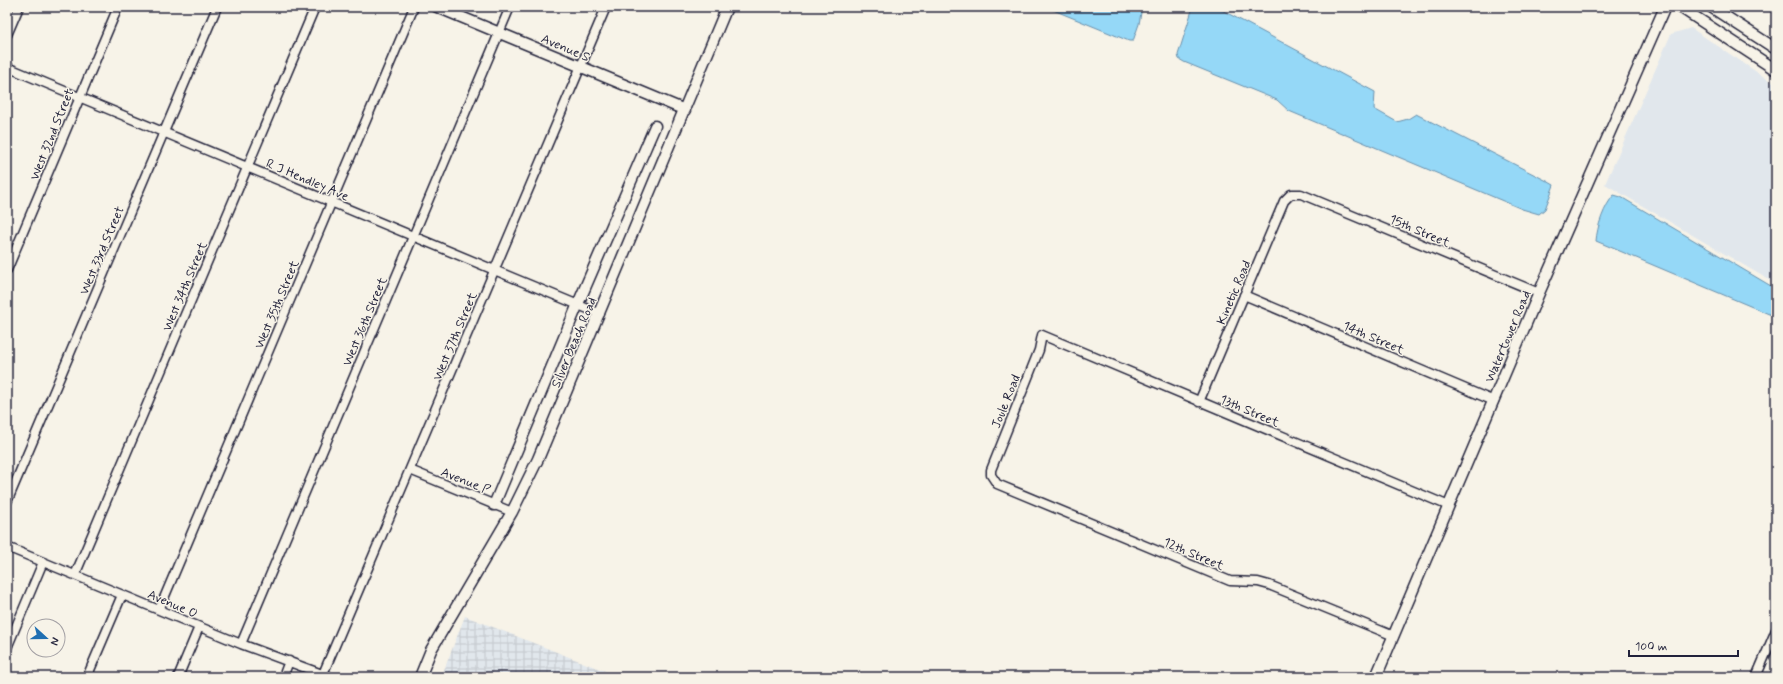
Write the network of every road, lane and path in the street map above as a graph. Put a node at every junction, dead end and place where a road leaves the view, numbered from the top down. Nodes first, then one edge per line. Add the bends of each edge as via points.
1 (19, 7) edge
2 (118, 7) edge
3 (217, 7) edge
4 (315, 7) edge
5 (414, 7) edge
6 (437, 7) edge
7 (510, 7) edge
8 (606, 7) edge
9 (727, 7) edge
10 (1665, 7) edge
11 (1680, 7) edge
12 (1711, 7) edge
13 (499, 33) junction
14 (7, 35) edge
15 (1776, 48) edge
16 (7, 67) edge
17 (581, 67) junction
18 (1776, 70) edge
19 (79, 97) junction
20 (685, 110) junction
21 (655, 126) dead end
22 (164, 132) junction
23 (247, 167) junction
24 (1291, 194) joint
25 (332, 202) junction
26 (413, 236) junction
27 (7, 270) edge
28 (495, 270) junction
29 (1539, 293) junction
30 (1244, 295) junction
31 (578, 304) junction
32 (600, 314) junction
33 (1042, 336) joint
34 (1494, 401) junction
35 (1199, 402) junction
36 (410, 470) junction
37 (991, 475) joint
38 (7, 502) edge
39 (494, 505) junction
40 (1449, 506) junction
41 (512, 512) junction
42 (7, 547) edge
43 (44, 562) junction
44 (75, 575) junction
45 (122, 595) junction
46 (159, 610) junction
47 (199, 627) junction
48 (1776, 630) edge
49 (1394, 636) junction
50 (241, 644) junction
51 (7, 648) edge
52 (289, 661) junction
53 (327, 676) edge
54 (87, 677) edge
55 (178, 677) edge
56 (283, 677) edge
57 (420, 677) edge
58 (1376, 677) edge
59 (1756, 677) edge

1 - 14 street
2 - 19 street, West 32nd Street
3 - 22 street, West 33rd Street
4 - 23 street, West 34th Street
5 - 25 street, West 35th Street
6 - 13 street, Avenue S
7 - 13 street, West 36th Street
8 - 17 street, West 37th Street
9 - 20 street, Silver Beach Road
10 - 29 street, Watertower Road
11 - 18 street
12 - 15 street
13 - 17 street, Avenue S
13 - 26 street, West 36th Street
16 - 19 street, R J Hendley Ave
17 - 20 street, Avenue S
17 - 28 street, West 37th Street
19 - 22 street, R J Hendley Ave
19 - 27 street, West 32nd Street
20 - 32 street, Silver Beach Road
21 - 31 street, Silver Beach Road
22 - 23 street, R J Hendley Ave
22 - 38 street, West 33rd Street
23 - 25 street, R J Hendley Ave
23 - 44 street, West 34th Street
24 - 29 street, 15th Street via 1301,194
24 - 30 street, Kinetic Road via 1284,201
25 - 26 street, R J Hendley Ave
25 - 46 street, West 35th Street
26 - 28 street, R J Hendley Ave
26 - 50 street, West 36th Street
28 - 31 street, R J Hendley Ave
28 - 36 street, West 37th Street
29 - 34 street, Watertower Road
30 - 34 street, 14th Street
30 - 35 street, Kinetic Road
31 - 32 street, R J Hendley Ave
31 - 39 street, Silver Beach Road
32 - 41 street, Silver Beach Road via 538,459
33 - 35 street, 13th Street
33 - 37 street, Joule Road via 1039,350 993,464
34 - 40 street, Watertower Road
35 - 40 street, 13th Street
36 - 39 street, Avenue P
36 - 53 street, West 37th Street
37 - 49 street, 12th Street via 997,484 1230,581 1269,585
39 - 41 street, Avenue P
40 - 49 street, Watertower Road
41 - 57 street, Silver Beach Road via 435,644
42 - 43 street, Avenue O
43 - 44 street, Avenue O
43 - 51 street
44 - 45 street, Avenue O
45 - 46 street, Avenue O
45 - 54 street
46 - 47 street, Avenue O
47 - 50 street, Avenue O
47 - 55 street
48 - 59 street
49 - 58 street, Watertower Road
50 - 52 street, Avenue O
52 - 53 street, Avenue O
52 - 56 street

